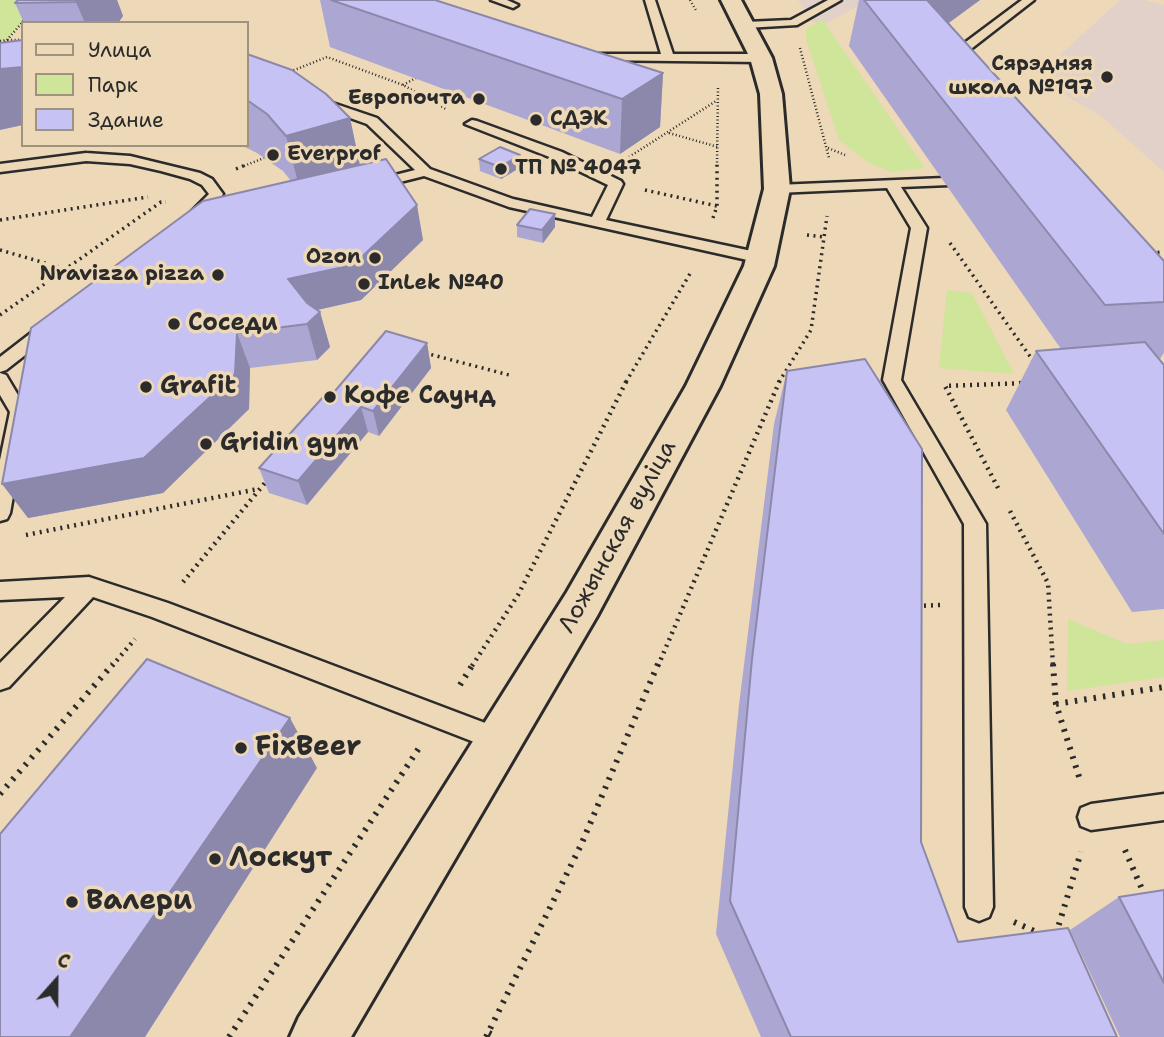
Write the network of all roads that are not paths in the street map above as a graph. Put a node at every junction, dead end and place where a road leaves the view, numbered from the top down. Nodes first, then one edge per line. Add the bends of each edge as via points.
1 (496, 0) edge
2 (650, 0) edge
3 (732, 0) edge
4 (836, 0) edge
5 (1030, 0) edge
6 (513, 5) dead end
7 (746, 25) junction
8 (580, 58) edge
9 (668, 58) junction
10 (761, 58) junction
11 (966, 75) edge
12 (262, 85) edge
13 (472, 124) road end
14 (0, 168) edge
15 (425, 172) junction
16 (944, 182) dead end
17 (891, 183) junction
18 (356, 189) edge
19 (777, 189) junction
20 (209, 204) junction
21 (233, 205) edge
22 (597, 222) junction
23 (176, 230) edge
24 (761, 258) junction
25 (66, 315) edge
26 (0, 366) edge
27 (0, 379) edge
28 (0, 513) edge
29 (89, 586) junction
30 (0, 591) edge
31 (0, 679) edge
32 (500, 740) junction
33 (1164, 807) edge
34 (1100, 816) road end
35 (979, 906) dead end
36 (319, 1037) edge

1 - 6 lane
2 - 9 lane
3 - 7 street, Ложынская вуліца
4 - 7 lane via 793,23
5 - 11 lane via 951,58
7 - 10 street, Ложынская вуліца
8 - 9 lane
9 - 10 lane
10 - 19 street, Ложынская вуліца via 771,94
12 - 15 lane via 372,121
13 - 22 lane via 602,174 616,184
14 - 20 lane via 86,157 130,160 207,182 216,194
15 - 18 lane
15 - 22 lane via 509,203
16 - 17 lane
17 - 19 lane
17 - 35 lane via 919,228 892,380 975,524
19 - 24 street, Ложынская вуліца
20 - 21 lane
20 - 23 lane
22 - 24 lane
24 - 32 street, Ложынская вуліца via 703,386
25 - 26 lane
27 - 28 lane via 19,412
29 - 30 lane
29 - 31 lane
29 - 32 lane
32 - 36 street, Ложынская вуліца
33 - 34 lane

